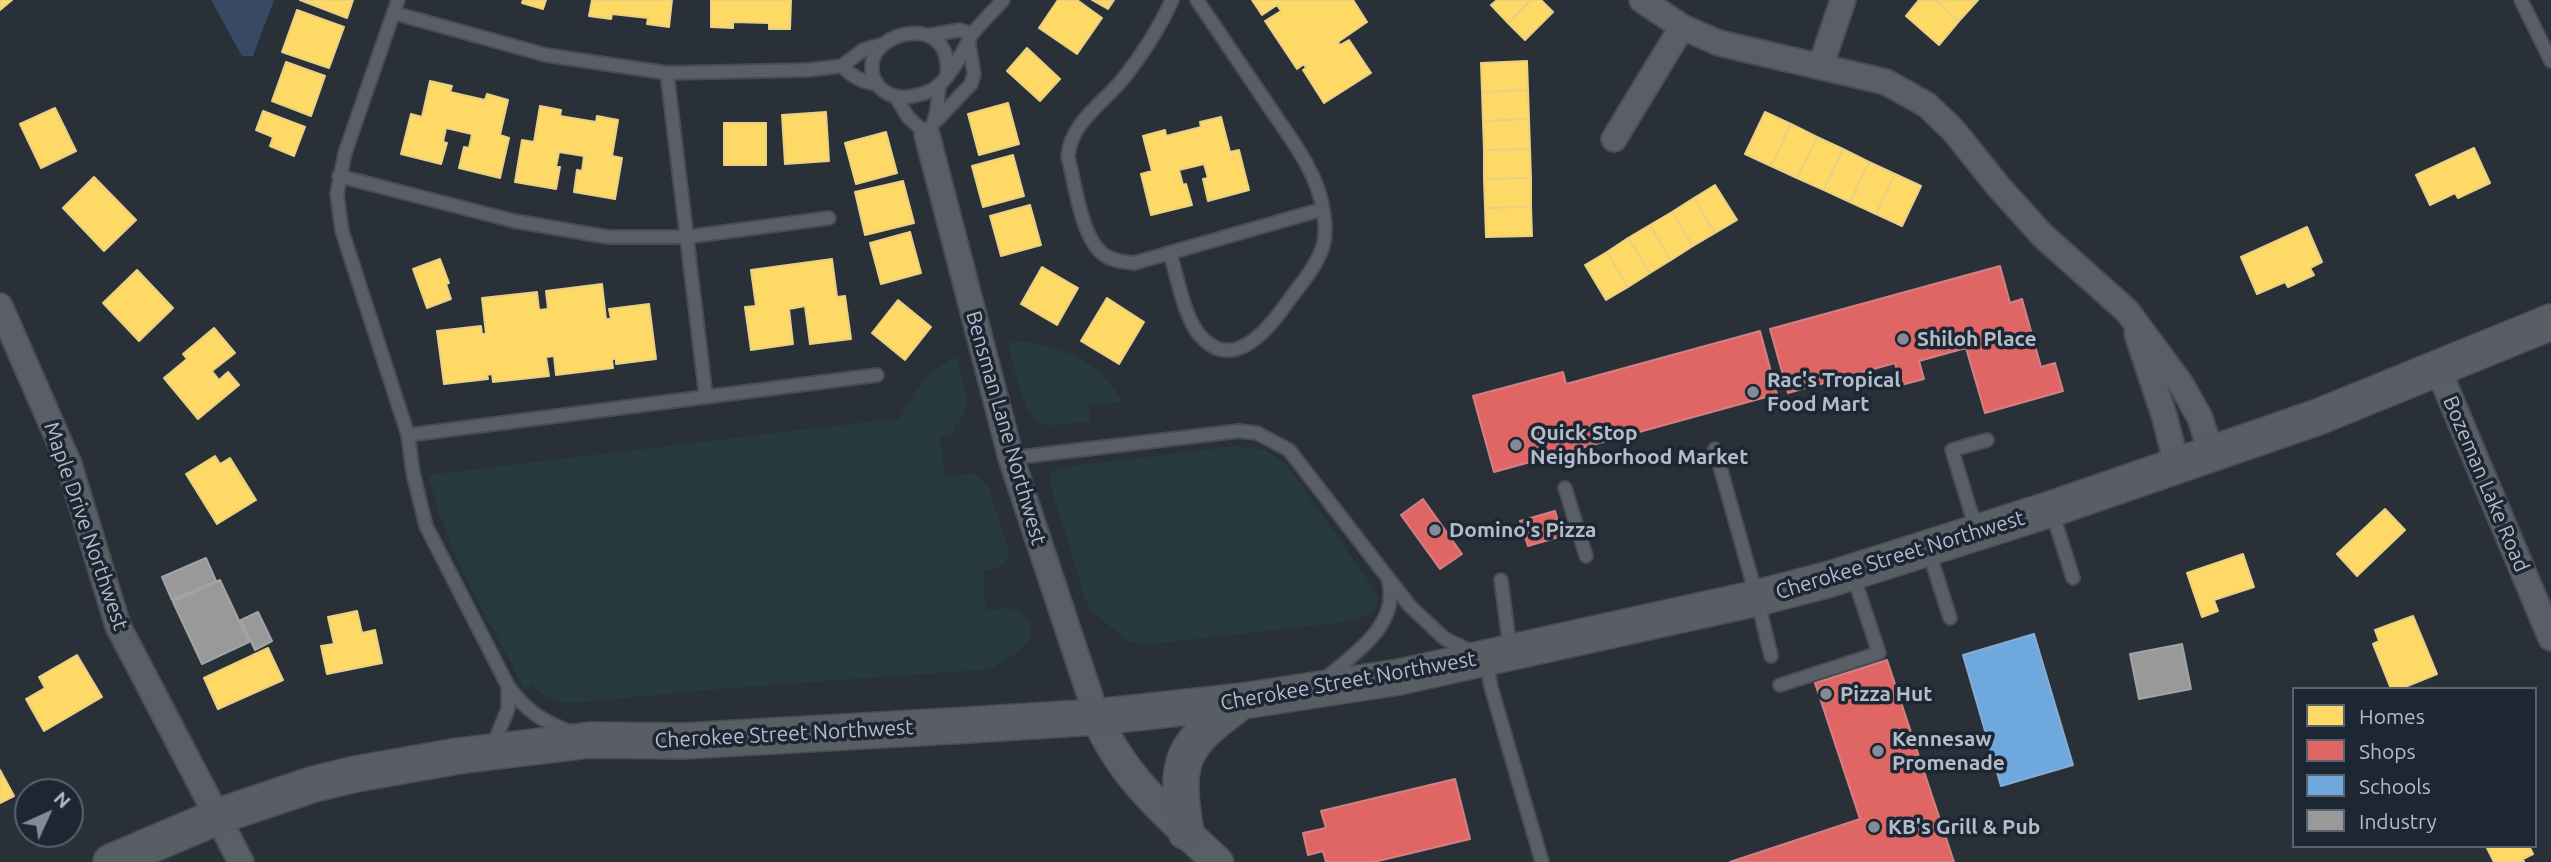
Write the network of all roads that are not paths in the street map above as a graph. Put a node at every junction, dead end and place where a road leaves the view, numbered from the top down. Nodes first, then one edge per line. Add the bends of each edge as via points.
1 (398, 0) edge
2 (1003, 0) edge
3 (1172, 0) edge
4 (1197, 0) edge
5 (1642, 0) edge
6 (1843, 0) edge
7 (2521, 0) edge
8 (394, 13) junction
9 (1682, 27) junction
10 (931, 35) junction
11 (970, 39) junction
12 (880, 45) junction
13 (2551, 61) edge
14 (1821, 65) junction
15 (842, 66) junction
16 (667, 73) junction
17 (947, 74) junction
18 (876, 84) junction
19 (939, 86) junction
20 (896, 97) junction
21 (930, 131) junction
22 (1614, 139) dead end
23 (339, 176) junction
24 (1323, 209) junction
25 (829, 218) dead end
26 (686, 237) junction
27 (1170, 253) junction
28 (0, 306) edge
29 (2127, 311) junction
30 (2551, 322) edge
31 (2438, 369) junction
32 (877, 375) dead end
33 (706, 397) junction
34 (408, 435) junction
35 (1987, 440) dead end
36 (1715, 449) dead end
37 (2211, 453) junction
38 (1011, 458) junction
39 (2177, 465) junction
40 (1565, 488) dead end
41 (2051, 509) junction
42 (1977, 532) junction
43 (1928, 548) junction
44 (1586, 556) dead end
45 (1852, 572) junction
46 (2073, 578) dead end
47 (1502, 580) dead end
48 (1389, 582) junction
49 (1757, 598) junction
50 (1950, 618) dead end
51 (2551, 638) edge
52 (1498, 655) junction
53 (1771, 656) dead end
54 (1780, 685) dead end
55 (508, 686) junction
56 (1313, 689) junction
57 (1243, 701) junction
58 (1097, 717) junction
59 (590, 740) junction
60 (489, 751) junction
61 (219, 816) junction
62 (1186, 832) junction
63 (111, 862) edge
64 (241, 862) edge
65 (1218, 862) edge
66 (1542, 862) edge

1 - 8 lane
2 - 11 lane
3 - 27 lane via 1123,79 1074,133 1068,146 1088,236 1103,254 1134,263
4 - 24 lane via 1291,139 1311,174
5 - 9 street
6 - 14 street
7 - 13 lane
8 - 16 lane via 545,55
8 - 23 lane
9 - 14 street via 1719,43
9 - 22 street
10 - 11 lane via 960,30
10 - 12 lane via 917,33
10 - 17 lane via 948,58
11 - 17 lane
11 - 21 lane via 971,84
12 - 15 lane via 863,50
12 - 18 lane via 872,59
14 - 29 street via 1886,82 1927,105 2042,235
15 - 16 lane
15 - 18 lane
16 - 26 lane
17 - 19 lane
18 - 20 lane
19 - 20 lane
19 - 21 lane via 938,110
20 - 21 lane via 908,117
21 - 38 street, Bensman Lane Northwest
23 - 26 lane via 527,223 608,237
23 - 34 lane via 342,231
24 - 27 lane
24 - 27 lane via 1324,243 1318,260 1274,321 1246,346 1218,348 1198,333
25 - 26 lane
26 - 33 lane
28 - 61 street, Maple Drive Northwest via 69,464 118,626
29 - 37 street via 2181,384 2200,418
29 - 39 street
30 - 31 main road, Cherokee Street Northwest
31 - 37 main road, Cherokee Street Northwest via 2318,418
31 - 51 street, Bozeman Lake Road
32 - 33 lane
33 - 34 lane
34 - 55 lane via 426,526
35 - 42 lane via 1952,450
36 - 49 lane
37 - 39 main road, Cherokee Street Northwest
38 - 48 lane via 1239,431 1257,433 1289,450
38 - 58 street, Bensman Lane Northwest
39 - 41 main road, Cherokee Street Northwest
40 - 44 lane
41 - 42 main road, Cherokee Street Northwest
41 - 46 lane
42 - 43 main road, Cherokee Street Northwest
43 - 45 main road, Cherokee Street Northwest
43 - 50 lane
45 - 49 main road, Cherokee Street Northwest
45 - 54 lane via 1879,653
47 - 52 lane
48 - 52 lane via 1445,639
48 - 56 lane via 1389,609 1380,626
49 - 52 main road, Cherokee Street Northwest
49 - 53 lane
52 - 56 main road, Cherokee Street Northwest via 1399,677
52 - 66 lane via 1494,699
55 - 59 lane via 534,715
55 - 60 lane via 504,723
56 - 57 main road, Cherokee Street Northwest
57 - 58 main road, Cherokee Street Northwest
57 - 62 main road via 1201,733 1185,757 1180,789
58 - 59 main road, Cherokee Street Northwest via 683,741
58 - 62 street via 1111,748 1128,770
59 - 60 main road, Cherokee Street Northwest
60 - 61 main road, Cherokee Street Northwest via 314,784
61 - 63 main road, Cherokee Street Northwest
61 - 64 street, Maple Drive Northwest
62 - 65 street

